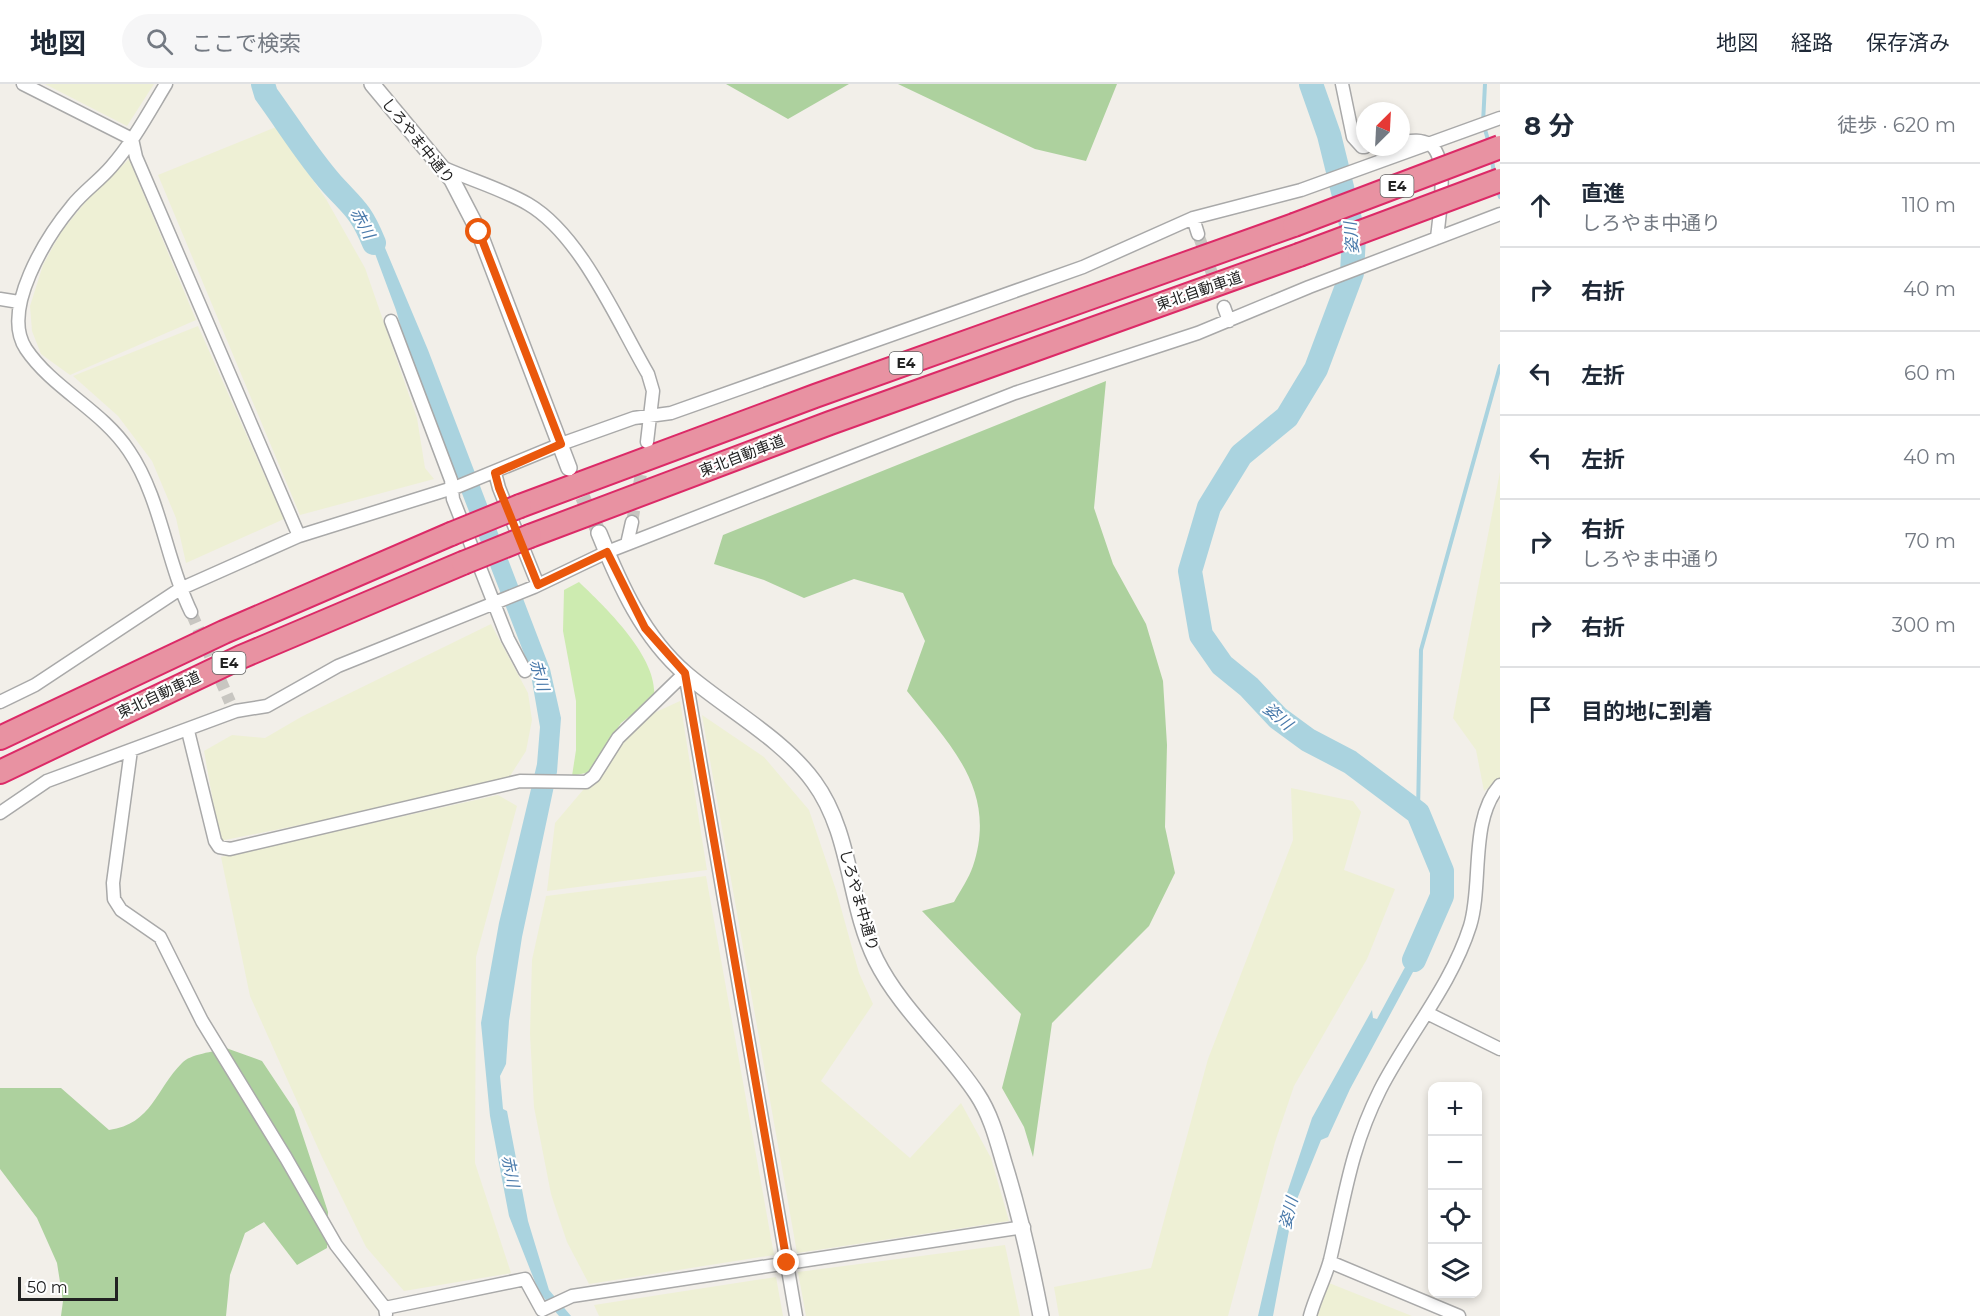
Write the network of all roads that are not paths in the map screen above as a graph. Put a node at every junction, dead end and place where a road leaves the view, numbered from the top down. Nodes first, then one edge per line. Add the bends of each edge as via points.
1 (23, 84) edge
2 (166, 84) edge
3 (372, 84) edge
4 (1342, 84) edge
5 (1500, 118) edge
6 (132, 139) junction
7 (1356, 140) edge
8 (1410, 141) edge
9 (1429, 144) junction
10 (1500, 147) edge
11 (442, 168) junction
12 (1500, 180) edge
13 (1500, 214) edge
14 (1193, 219) junction
15 (1198, 234) tunnel mouth
16 (1437, 238) junction
17 (0, 299) edge
18 (19, 302) junction
19 (1224, 307) tunnel mouth
20 (391, 321) dead end
21 (1229, 321) junction
22 (650, 418) junction
23 (647, 442) tunnel mouth
24 (561, 444) junction
25 (569, 468) tunnel mouth
26 (495, 473) junction
27 (455, 488) junction
28 (632, 522) tunnel mouth
29 (599, 533) tunnel mouth
30 (299, 536) junction
31 (627, 544) junction
32 (607, 552) junction
33 (536, 586) junction
34 (180, 589) junction
35 (496, 603) junction
36 (191, 612) tunnel mouth
37 (525, 671) dead end
38 (685, 673) junction
39 (0, 702) edge
40 (188, 731) junction
41 (0, 738) edge
42 (131, 750) junction
43 (0, 772) edge
44 (1500, 785) edge
45 (0, 813) edge
46 (1427, 1013) junction
47 (1500, 1049) edge
48 (1024, 1227) junction
49 (1329, 1262) junction
50 (787, 1263) junction
51 (385, 1312) edge
52 (796, 1316) edge
53 (1041, 1316) edge
54 (1310, 1316) edge
55 (1459, 1316) edge

1 - 6 street
2 - 6 street
3 - 11 street, しろやま中通り
4 - 7 street
5 - 9 street
6 - 18 street via 111,168 72,205 41,250
6 - 30 street via 136,157
8 - 9 street
9 - 14 street via 1301,190
9 - 16 street via 1437,152 1443,183
10 - 41 highway, 東北自動車道 / E4, bridge via 520,506 224,632
11 - 22 street via 527,204 558,226 574,245 648,374 653,391
11 - 24 street, しろやま中通り via 479,232
12 - 43 highway, 東北自動車道 / E4, bridge via 530,536 231,662
13 - 16 street
14 - 15 street
14 - 22 street via 1083,267
16 - 21 street
17 - 18 street
18 - 34 street via 16,314 24,348 107,424 130,452 149,493
19 - 21 street
20 - 27 street
21 - 31 street via 1015,393
22 - 23 street
22 - 24 street via 634,418
24 - 25 street, しろやま中通り
24 - 26 street
26 - 27 street
26 - 33 street
27 - 30 street
27 - 35 street
28 - 31 street
29 - 32 street, しろやま中通り
30 - 34 street
31 - 32 street
32 - 33 street
32 - 38 street, しろやま中通り via 645,628
33 - 35 street
34 - 36 street
34 - 39 street via 35,685
35 - 37 street
35 - 40 street via 338,666 267,706 233,707
38 - 40 street via 618,738 586,782 520,781 230,849 219,847 215,841
38 - 48 street, しろやま中通り via 798,762 828,803 876,960 887,980 978,1096 990,1118
38 - 50 street
40 - 42 street
42 - 45 street via 47,781
42 - 51 street via 114,899 121,910 160,937 202,1021 336,1245
44 - 46 street via 1486,812 1470,927
46 - 47 street
46 - 49 street via 1381,1088 1354,1150
48 - 50 street
48 - 53 street, しろやま中通り
49 - 54 street
49 - 55 street
50 - 51 street via 572,1296 542,1310 525,1279
50 - 52 street

